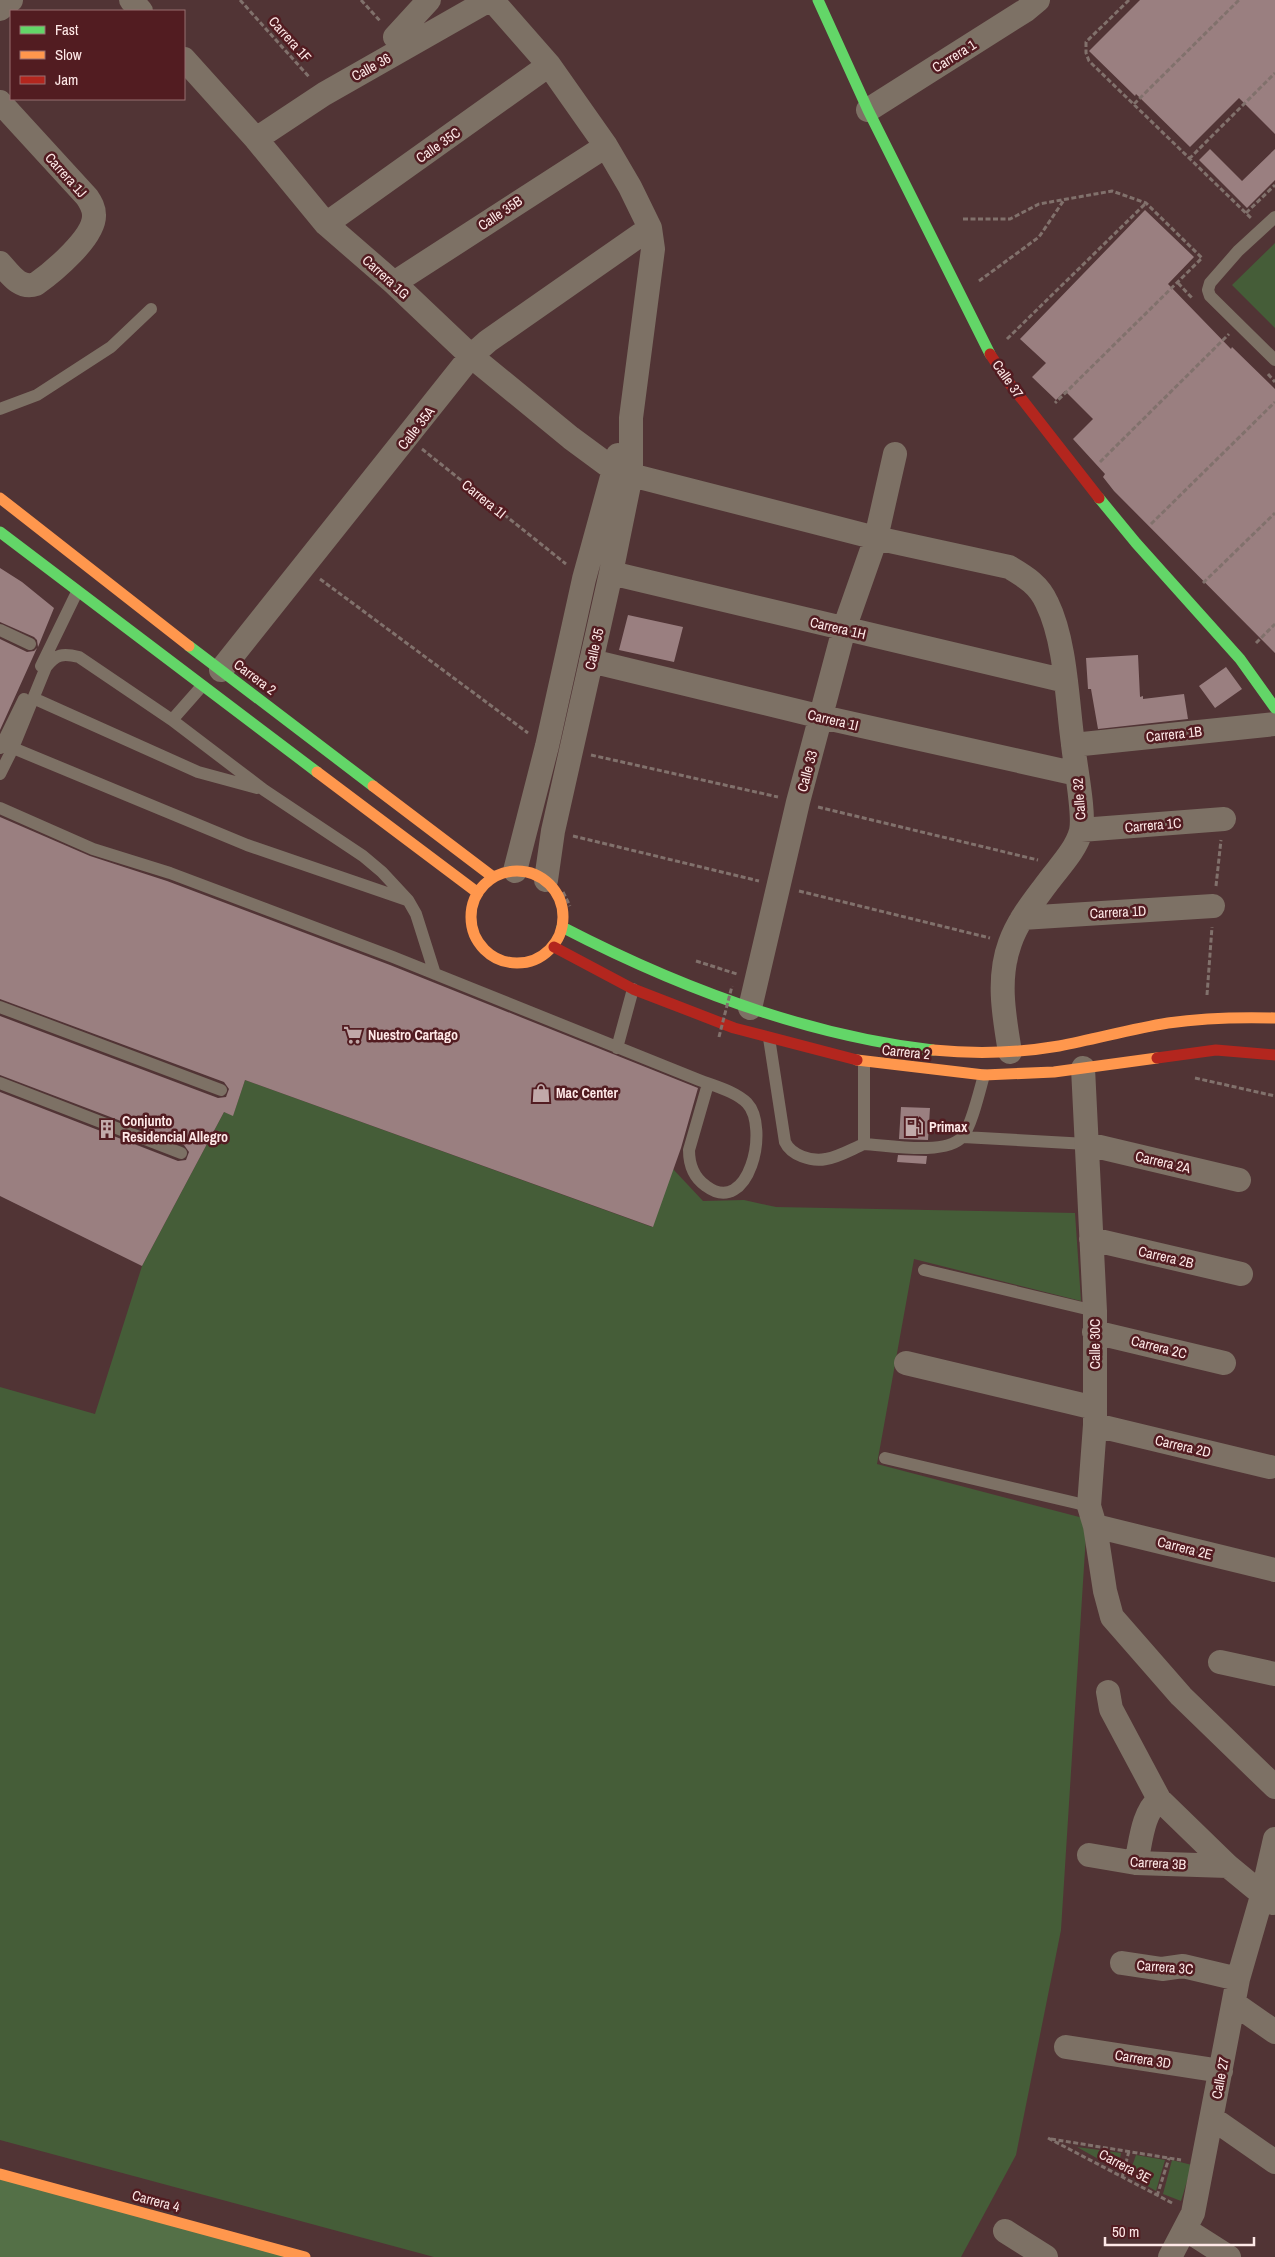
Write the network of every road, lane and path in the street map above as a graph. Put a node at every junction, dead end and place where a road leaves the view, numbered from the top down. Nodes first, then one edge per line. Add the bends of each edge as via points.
1 (11, 0) edge
2 (131, 0) edge
3 (240, 0) edge
4 (429, 0) edge
5 (491, 0) edge
6 (818, 0) edge
7 (1129, 0) edge
8 (1239, 0) edge
9 (1028, 3) edge
10 (0, 9) edge
11 (140, 10) edge
12 (395, 37) dead end
13 (185, 60) edge
14 (549, 65) junction
15 (1275, 73) edge
16 (324, 94) junction
17 (0, 102) edge
18 (1134, 104) junction
19 (868, 110) junction
20 (256, 139) junction
21 (606, 146) junction
22 (1189, 158) junction
23 (1275, 185) edge
24 (1064, 200) junction
25 (1146, 202) junction
26 (1246, 213) junction
27 (1275, 217) edge
28 (963, 219) dead end
29 (326, 224) junction
30 (650, 228) junction
31 (1262, 228) junction
32 (0, 263) edge
33 (394, 283) junction
34 (960, 293) junction
35 (151, 309) dead end
36 (1238, 324) junction
37 (1007, 340) dead end
38 (471, 356) junction
39 (1275, 360) edge
40 (1275, 402) edge
41 (1054, 404) dead end
42 (0, 409) edge
43 (408, 438) junction
44 (895, 454) dead end
45 (1098, 464) dead end
46 (622, 472) junction
47 (0, 498) edge
48 (1275, 513) edge
49 (1150, 525) dead end
50 (0, 532) edge
51 (876, 538) junction
52 (303, 567) junction
53 (612, 574) junction
54 (584, 579) junction
55 (1199, 587) dead end
56 (77, 592) junction
57 (1275, 624) edge
58 (0, 630) edge
59 (844, 630) junction
60 (30, 644) dead end
61 (1250, 649) dead end
62 (591, 660) junction
63 (221, 670) junction
64 (1066, 681) junction
65 (202, 686) junction
66 (33, 698) junction
67 (1275, 708) edge
68 (822, 717) junction
69 (172, 720) junction
70 (1275, 724) edge
71 (1073, 745) junction
72 (547, 746) junction
73 (6, 748) edge
74 (0, 774) edge
75 (1077, 774) junction
76 (264, 790) junction
77 (0, 808) edge
78 (1224, 819) dead end
79 (1081, 830) junction
80 (504, 874) junction
81 (547, 876) junction
82 (478, 893) junction
83 (408, 900) junction
84 (1213, 906) dead end
85 (571, 909) dead end
86 (1022, 918) junction
87 (562, 927) junction
88 (554, 946) junction
89 (435, 974) junction
90 (732, 986) dead end
91 (633, 988) junction
92 (726, 989) dead end
93 (751, 1004) junction
94 (0, 1007) edge
95 (1275, 1018) edge
96 (719, 1037) dead end
97 (769, 1038) junction
98 (617, 1048) junction
99 (1010, 1052) junction
100 (1275, 1055) edge
101 (864, 1062) junction
102 (1083, 1068) junction
103 (984, 1075) junction
104 (1191, 1078) dead end
105 (0, 1083) edge
106 (708, 1084) junction
107 (221, 1090) dead end
108 (1275, 1096) edge
109 (963, 1137) junction
110 (864, 1144) junction
111 (1087, 1144) junction
112 (181, 1153) dead end
113 (1239, 1180) dead end
114 (1091, 1239) junction
115 (924, 1270) dead end
116 (1241, 1274) dead end
117 (1094, 1321) junction
118 (906, 1363) dead end
119 (1224, 1363) dead end
120 (1095, 1416) junction
121 (885, 1458) dead end
122 (1270, 1467) dead end
123 (1092, 1516) junction
124 (1275, 1570) edge
125 (1220, 1662) dead end
126 (1275, 1674) edge
127 (1108, 1692) dead end
128 (1275, 1787) edge
129 (1159, 1799) junction
130 (1275, 1839) edge
131 (1089, 1855) dead end
132 (1136, 1863) junction
133 (1228, 1866) junction
134 (1269, 1900) edge
135 (1122, 1964) dead end
136 (1238, 1979) junction
137 (1235, 2004) junction
138 (1275, 2032) edge
139 (1066, 2047) dead end
140 (1221, 2071) junction
141 (1212, 2118) junction
142 (1129, 2151) junction
143 (1169, 2158) junction
144 (1275, 2162) edge
145 (1203, 2163) junction
146 (0, 2174) edge
147 (1122, 2178) junction
148 (1157, 2196) junction
149 (1189, 2221) junction
150 (1005, 2232) dead end
151 (305, 2257) edge
152 (1046, 2257) edge
153 (1170, 2257) edge
154 (1228, 2257) edge

1 - 10 street
2 - 11 street
3 - 16 path, Carrera 1F
4 - 12 street
5 - 14 street
5 - 16 street, Calle 36
6 - 19 main road, Calle 37
7 - 18 path via 1086,42 1086,52 1089,61
8 - 18 path
9 - 19 street, Carrera 1
13 - 20 street, Carrera 1G
14 - 21 street
14 - 29 street, Calle 35C
15 - 22 path
16 - 20 street, Calle 36
17 - 32 street, Carrera 1J via 87,197 95,216 84,240 36,284 24,286
18 - 22 path
19 - 34 main road, Calle 37
20 - 29 street, Carrera 1G
21 - 30 street
21 - 33 street, Calle 35B
22 - 26 path
23 - 26 path
24 - 25 path via 1112,191
24 - 28 path via 1039,204 1010,219
24 - 34 path via 1039,238
25 - 37 path
25 - 41 path via 1202,258
26 - 31 path
27 - 31 lane
29 - 33 street, Carrera 1G
30 - 38 street, Calle 35A
30 - 46 street, Calle 35 via 653,249
31 - 36 lane via 1210,283 1208,290
33 - 38 street, Carrera 1G
34 - 67 main road, Calle 37 via 991,356 1010,384 1136,543 1240,659
35 - 42 lane via 111,347 37,395
36 - 39 lane
36 - 45 path
38 - 43 street, Calle 35A
38 - 46 street, Carrera 1G via 571,438
40 - 49 path
43 - 52 street, Calle 35A
43 - 54 path, Carrera 1I
44 - 51 street, Calle 33
46 - 51 street
46 - 53 street, Calle 35
46 - 54 street, Calle 35
47 - 63 main road, Carrera 2
48 - 55 path
50 - 56 main road
51 - 59 street, Calle 33
51 - 64 street, Calle 32 via 1009,567 1027,578 1039,589 1055,622
52 - 63 street, Calle 35A
52 - 72 path
53 - 59 street, Carrera 1H
53 - 62 street, Calle 35
54 - 72 street, Calle 35
56 - 65 main road
56 - 73 lane
57 - 61 path
58 - 60 lane
59 - 64 street, Carrera 1H
59 - 68 street, Calle 33
62 - 68 street, Carrera 1I
62 - 81 street, Calle 35 via 553,831
63 - 80 main road, Carrera 2
64 - 71 street, Calle 32
65 - 69 lane
65 - 82 main road
66 - 69 lane via 53,658 61,654 73,655 86,660
66 - 73 lane
66 - 76 lane via 198,772
68 - 75 street, Carrera 1I
68 - 93 street, Calle 33 via 798,802
69 - 76 lane
70 - 71 street, Carrera 1B
71 - 75 street, Calle 32
72 - 80 street, Calle 35
73 - 74 lane
73 - 83 lane via 247,845
75 - 79 street, Calle 32
76 - 83 lane via 363,856
77 - 89 lane via 93,849 170,873
78 - 79 street, Carrera 1C
79 - 86 street, Calle 32 via 1074,846
80 - 81 main road
80 - 82 main road
81 - 85 path via 564,894
81 - 87 main road via 561,901 564,913
82 - 88 main road via 470,914 472,929 488,953 500,961 514,964 543,956
83 - 89 lane via 416,914
84 - 86 street, Carrera 1D
86 - 99 street, Calle 32 via 1010,943 1004,970 1002,1005
87 - 88 main road
87 - 93 main road, Carrera 2 via 678,982
88 - 91 main road, Carrera 2
89 - 98 lane
90 - 96 path, bridge
91 - 97 main road, Carrera 2 via 734,1028
91 - 98 lane
92 - 93 path
93 - 99 main road, Carrera 2 via 852,1037 901,1047 947,1052
94 - 107 lane
95 - 99 main road, Carrera 2 via 1206,1018
97 - 101 main road, Carrera 2
97 - 110 lane via 785,1142 789,1150 801,1156 825,1160
98 - 106 lane
100 - 102 main road, Carrera 2 via 1216,1050
101 - 103 main road, Carrera 2
101 - 110 lane
102 - 103 main road, Carrera 2
102 - 111 street, Calle 30C
103 - 109 lane
104 - 108 path
105 - 112 lane
106 - 106 lane via 746,1102 755,1119 753,1160 749,1172 729,1193 718,1192 700,1181 691,1169 689,1150
109 - 110 lane via 951,1145 936,1148
109 - 111 lane
111 - 113 street, Carrera 2A
111 - 114 street, Calle 30C
114 - 116 street, Carrera 2B
114 - 117 street, Calle 30C
115 - 117 lane
117 - 119 street, Carrera 2C
117 - 120 street, Calle 30C
118 - 120 street, Carrera 2D
120 - 122 street, Carrera 2D
120 - 123 street, Calle 30C
121 - 123 lane
123 - 124 street, Carrera 2E
123 - 128 street, Calle 30C via 1112,1617 1181,1696
125 - 126 street
127 - 129 street via 1111,1709
129 - 132 street via 1147,1815
129 - 133 street
130 - 134 street, Calle 27
131 - 132 street, Carrera 3B
132 - 133 street, Carrera 3B
133 - 134 street
134 - 136 street, Calle 27
135 - 136 street, Carrera 3C via 1162,1969 1183,1966
136 - 137 street, Calle 27
137 - 138 street
137 - 140 street, Calle 27
139 - 140 street, Carrera 3D
140 - 141 street, Calle 27
141 - 144 street
141 - 145 street, Calle 27
142 - 143 path
142 - 147 path
142 - 147 path, Carrera 3E via 1048,2138
143 - 145 path
143 - 148 path
145 - 149 street, Calle 27
146 - 151 main road, Carrera 4
147 - 148 path, Carrera 3E
148 - 149 path, Carrera 3E
149 - 153 street, Calle 27
149 - 154 street
150 - 152 street

